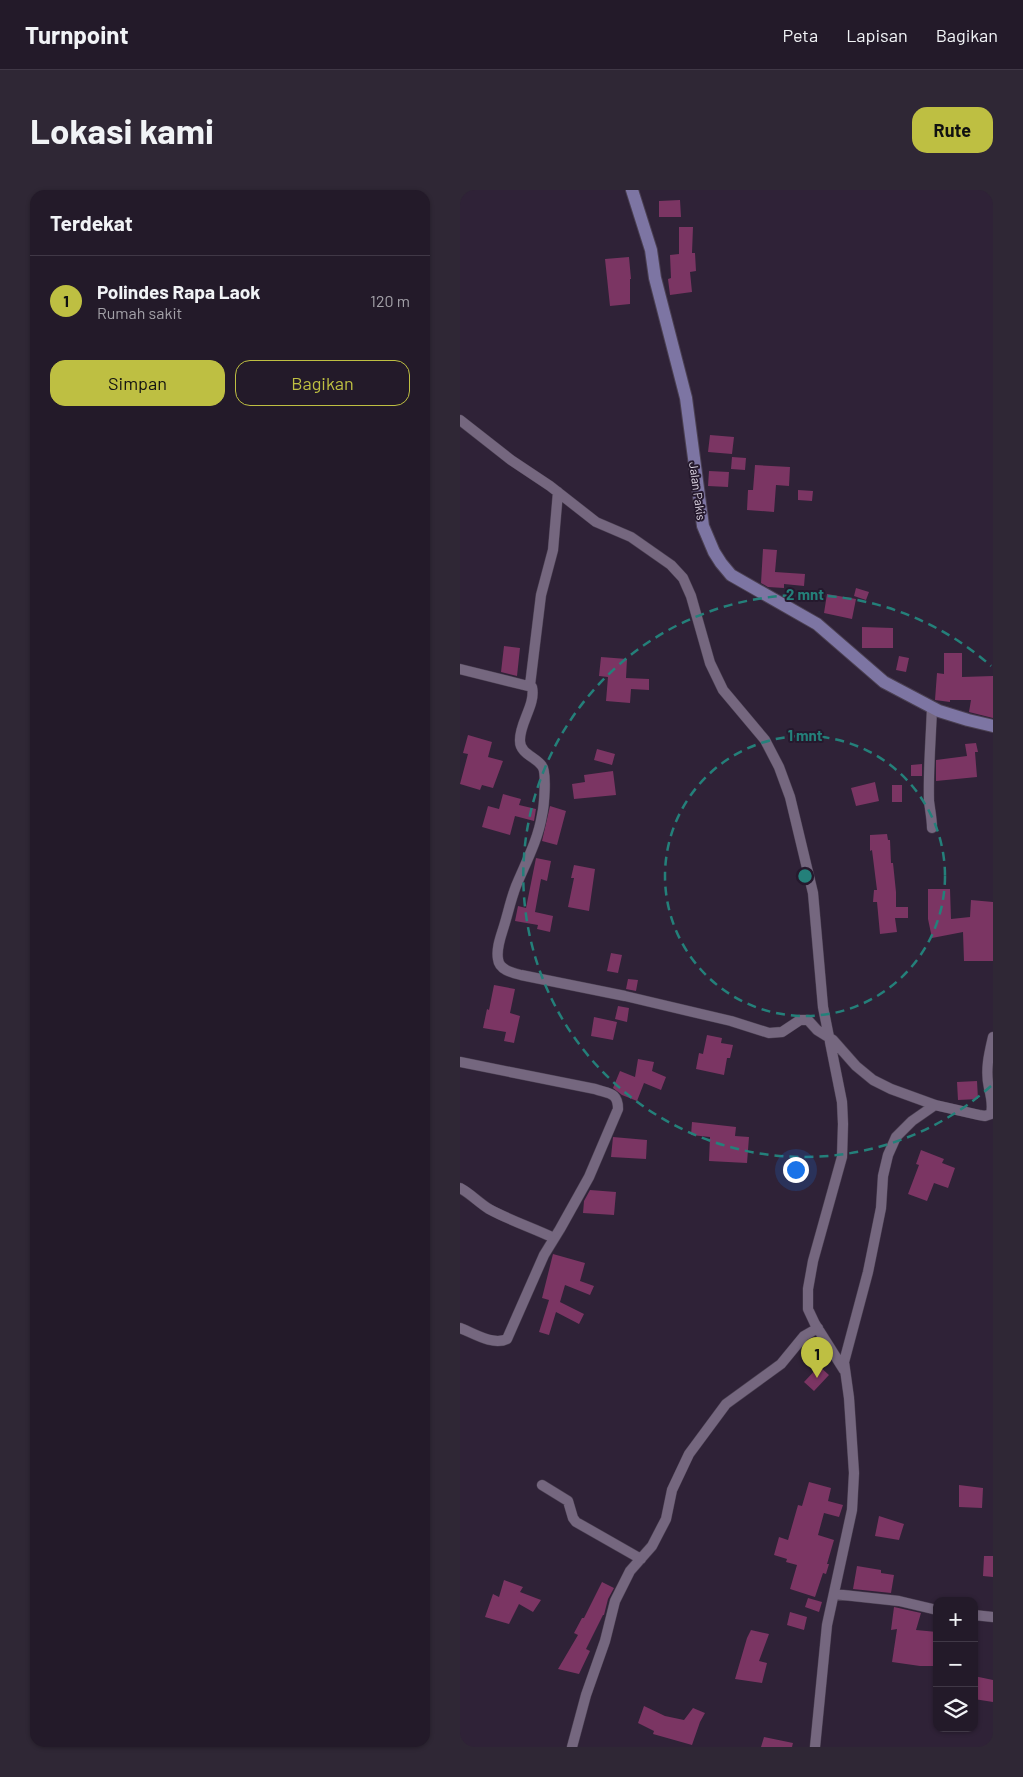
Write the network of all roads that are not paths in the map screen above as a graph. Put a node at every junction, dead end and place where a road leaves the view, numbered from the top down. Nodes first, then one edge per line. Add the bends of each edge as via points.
1 (632, 190) edge
2 (460, 420) edge
3 (558, 492) junction
4 (460, 669) edge
5 (530, 685) junction
6 (932, 707) junction
7 (993, 726) edge
8 (932, 828) dead end
9 (829, 1037) junction
10 (993, 1037) edge
11 (460, 1062) edge
12 (935, 1105) junction
13 (460, 1188) edge
14 (554, 1238) junction
15 (460, 1328) edge
16 (818, 1328) junction
17 (844, 1370) junction
18 (542, 1485) dead end
19 (641, 1559) junction
20 (834, 1594) junction
21 (933, 1609) edge
22 (978, 1615) edge
23 (993, 1617) edge
24 (572, 1747) edge
25 (815, 1747) edge

1 - 6 street, Jalan Pakis via 651,250 655,278 686,398 700,514 720,563 731,575 817,624 884,682
2 - 3 street
3 - 5 street via 553,550 541,595
3 - 9 street via 596,522 631,537 655,553 682,578 691,596 710,663 723,690 765,740 779,767 790,797 813,893 823,1007
4 - 5 street
5 - 9 street via 532,692 520,743 523,750 544,769 543,814 500,941 498,958 501,966 521,975 625,996 769,1033 782,1032 804,1020
6 - 7 street, Jalan Pakis
6 - 8 street via 929,778
9 - 12 street via 873,1080
9 - 16 street via 842,1102 842,1157 808,1289 808,1309
10 - 12 street via 987,1070 993,1106 990,1114 985,1116
11 - 14 street via 586,1087 615,1096 618,1100 616,1115 589,1177
12 - 17 street via 896,1137 888,1155 881,1208
13 - 14 street via 491,1210
14 - 15 street via 507,1339 492,1340
16 - 17 street
16 - 19 street via 804,1336 781,1364 726,1404 710,1423 689,1454 672,1490 666,1519
17 - 20 street via 854,1473 852,1510
18 - 19 street via 568,1501 576,1522
19 - 24 street via 630,1571 615,1601
20 - 21 street via 899,1601
20 - 25 street via 827,1625
22 - 23 street

